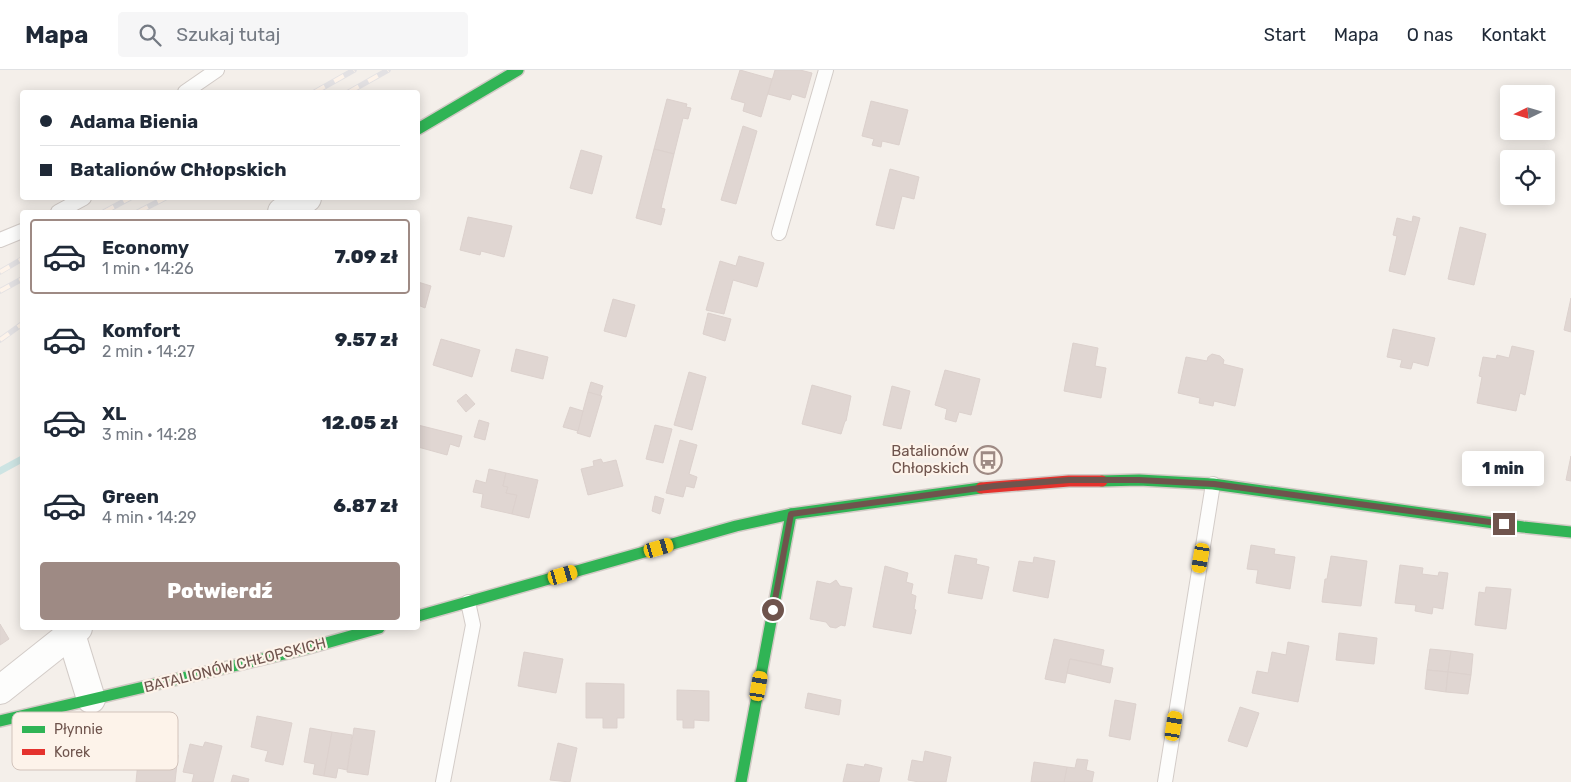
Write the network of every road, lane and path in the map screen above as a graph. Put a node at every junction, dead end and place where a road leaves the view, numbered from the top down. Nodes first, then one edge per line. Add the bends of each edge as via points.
1 (217, 70) edge
2 (518, 70) edge
3 (826, 70) edge
4 (188, 90) edge
5 (420, 129) edge
6 (80, 200) edge
7 (303, 200) edge
8 (62, 210) edge
9 (286, 210) edge
10 (20, 232) edge
11 (779, 234) dead end
12 (0, 240) edge
13 (1214, 484) junction
14 (791, 514) junction
15 (1571, 532) edge
16 (468, 602) junction
17 (420, 615) edge
18 (372, 630) edge
19 (75, 631) edge
20 (0, 690) edge
21 (91, 699) junction
22 (37, 712) edge
23 (443, 782) edge
24 (741, 782) edge
25 (1165, 782) edge

1 - 4 lane
2 - 5 street
3 - 11 lane
6 - 8 lane
7 - 9 street
10 - 12 lane
13 - 14 street via 1069,480 1004,485
13 - 15 street
13 - 25 lane
14 - 16 street via 736,526
14 - 24 street
16 - 17 street
16 - 23 lane via 473,625
18 - 21 street, BATALIONÓW CHŁOPSKICH
19 - 20 street
19 - 21 street
21 - 22 street, BATALIONÓW CHŁOPSKICH

